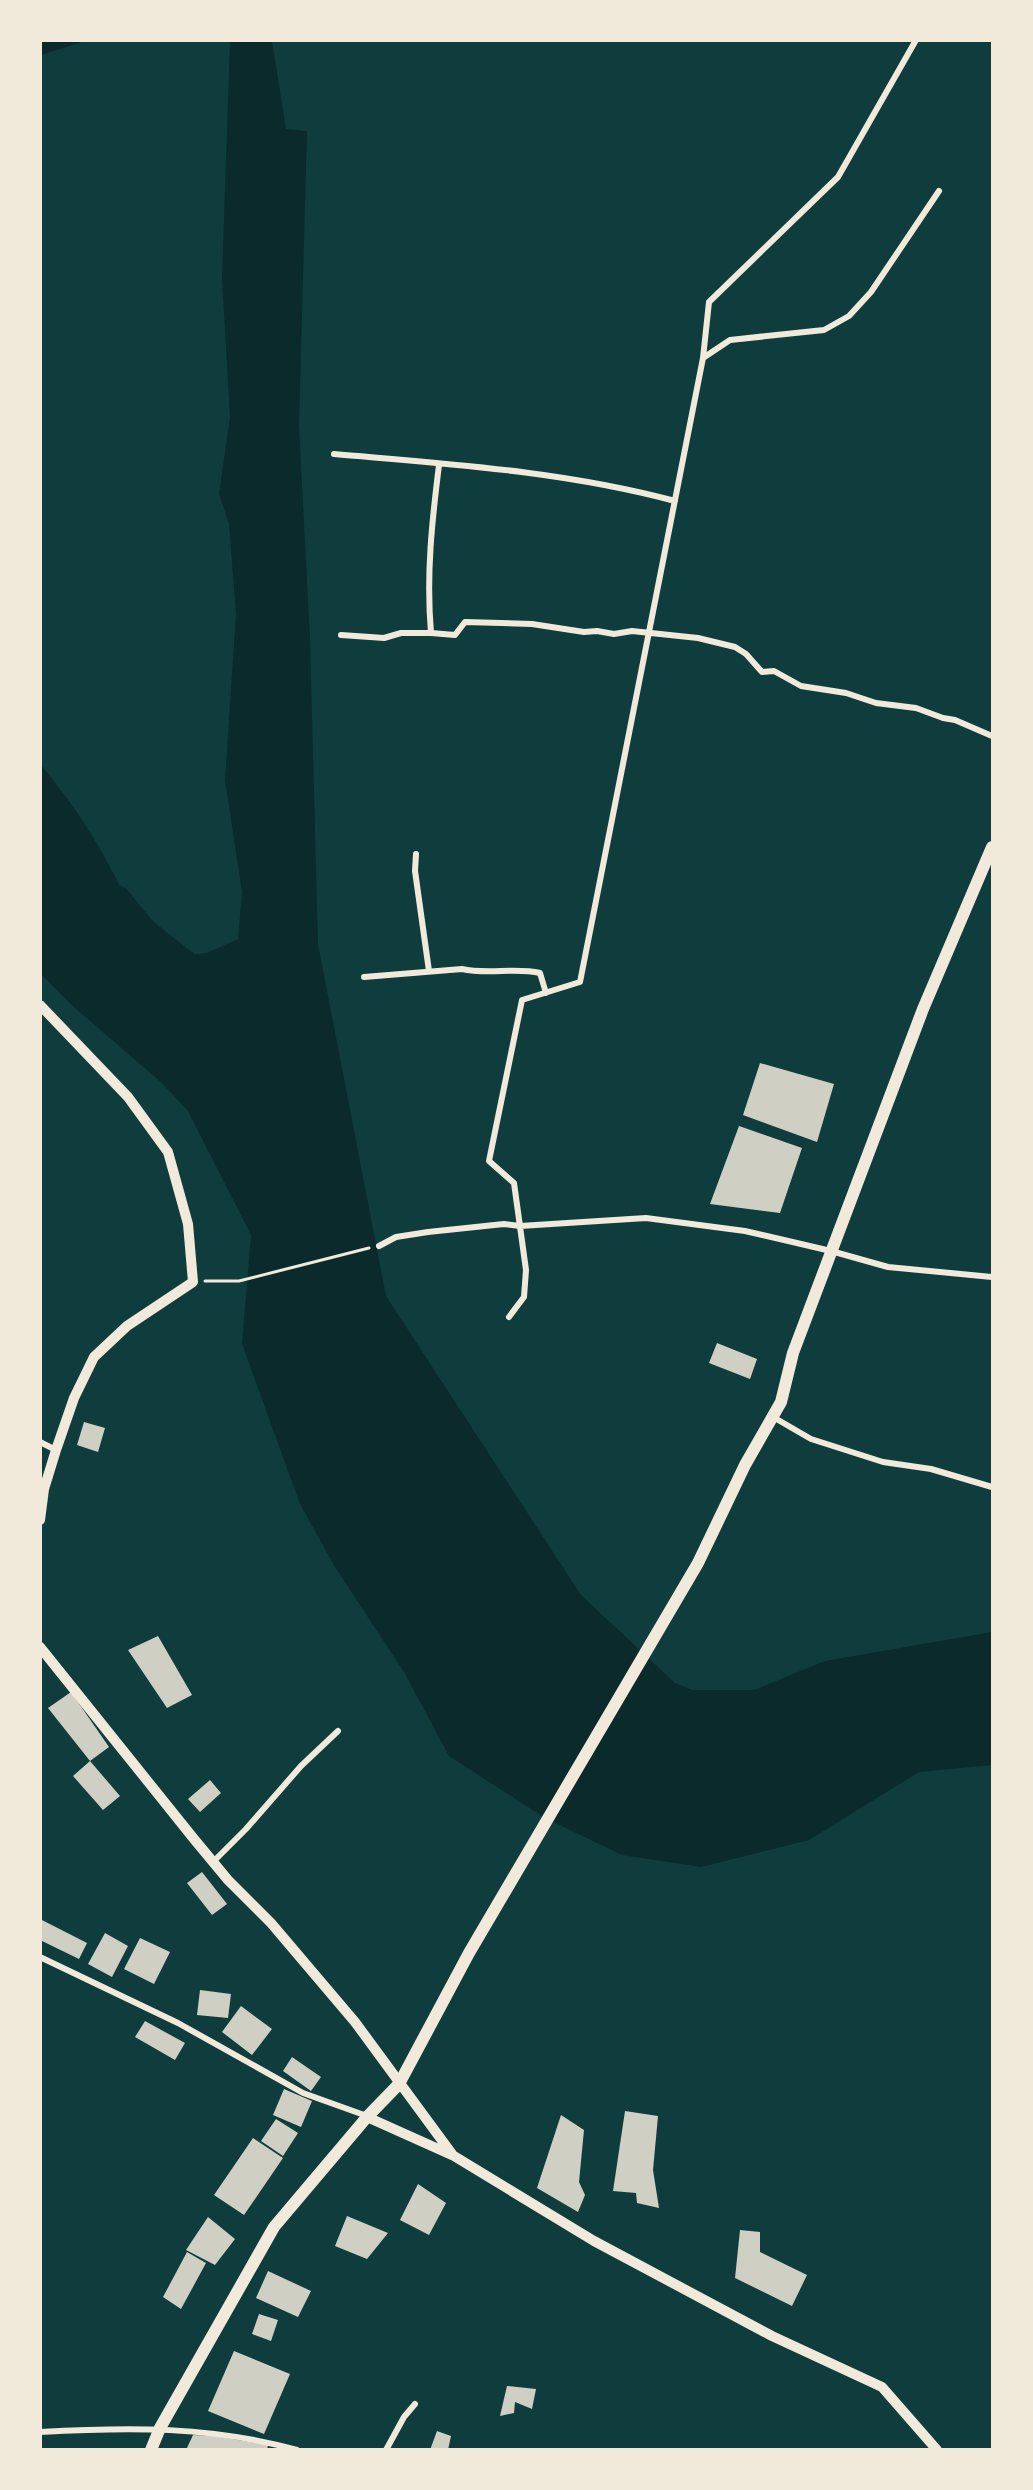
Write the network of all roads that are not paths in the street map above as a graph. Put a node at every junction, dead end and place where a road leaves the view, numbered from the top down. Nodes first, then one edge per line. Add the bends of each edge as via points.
1 (916, 40) edge
2 (939, 191) dead end
3 (703, 358) junction
4 (334, 454) dead end
5 (439, 465) junction
6 (675, 501) junction
7 (649, 632) junction
8 (431, 633) junction
9 (342, 635) dead end
10 (993, 736) edge
11 (993, 847) edge
12 (416, 854) dead end
13 (429, 971) junction
14 (364, 977) dead end
15 (546, 993) junction
16 (40, 1005) edge
17 (520, 1226) junction
18 (379, 1246) road end
19 (831, 1251) junction
20 (993, 1277) edge
21 (509, 1317) dead end
22 (772, 1418) junction
23 (40, 1442) edge
24 (56, 1449) junction
25 (993, 1487) edge
26 (40, 1520) edge
27 (40, 1647) edge
28 (338, 1731) dead end
29 (213, 1862) junction
30 (40, 1957) edge
31 (399, 2084) junction
32 (368, 2116) junction
33 (454, 2156) junction
34 (415, 2404) dead end
35 (160, 2428) junction
36 (40, 2432) edge
37 (151, 2450) edge
38 (297, 2450) edge
39 (386, 2450) edge
40 (937, 2450) edge

1 - 3 street via 838,177 709,302
2 - 3 street via 872,292 849,316 824,330 730,340
3 - 6 street
4 - 5 street
5 - 6 street via 542,474
5 - 8 street via 429,543
6 - 7 street
7 - 8 street via 614,634 532,624 465,622 455,636
7 - 10 street via 735,647 762,672 774,671 801,686 916,708
7 - 15 street via 580,982
8 - 9 street via 400,633 384,638
11 - 19 main road via 923,1009
12 - 13 street
13 - 14 street
13 - 15 street via 530,971 540,973
15 - 17 street via 522,1000 489,1161 514,1183
16 - 24 main road via 128,1096 168,1152 188,1224 193,1282 127,1326 94,1357
17 - 18 street via 504,1224 428,1232 396,1237
17 - 19 street via 646,1218 745,1231
17 - 21 street via 526,1270 524,1297
19 - 20 street via 888,1268
19 - 22 main road via 793,1353 781,1402
22 - 25 street via 811,1439 883,1462 931,1469
22 - 31 main road via 665,1622 469,1953
23 - 24 street
24 - 26 main road
27 - 29 main road
28 - 29 street
29 - 31 main road via 355,2022
30 - 32 street via 178,2024 303,2093
31 - 32 main road
31 - 33 main road
32 - 33 main road
32 - 35 main road via 274,2227
33 - 40 main road via 594,2241 772,2336 882,2387
34 - 39 street
35 - 36 street
35 - 37 main road
35 - 38 street via 228,2434

